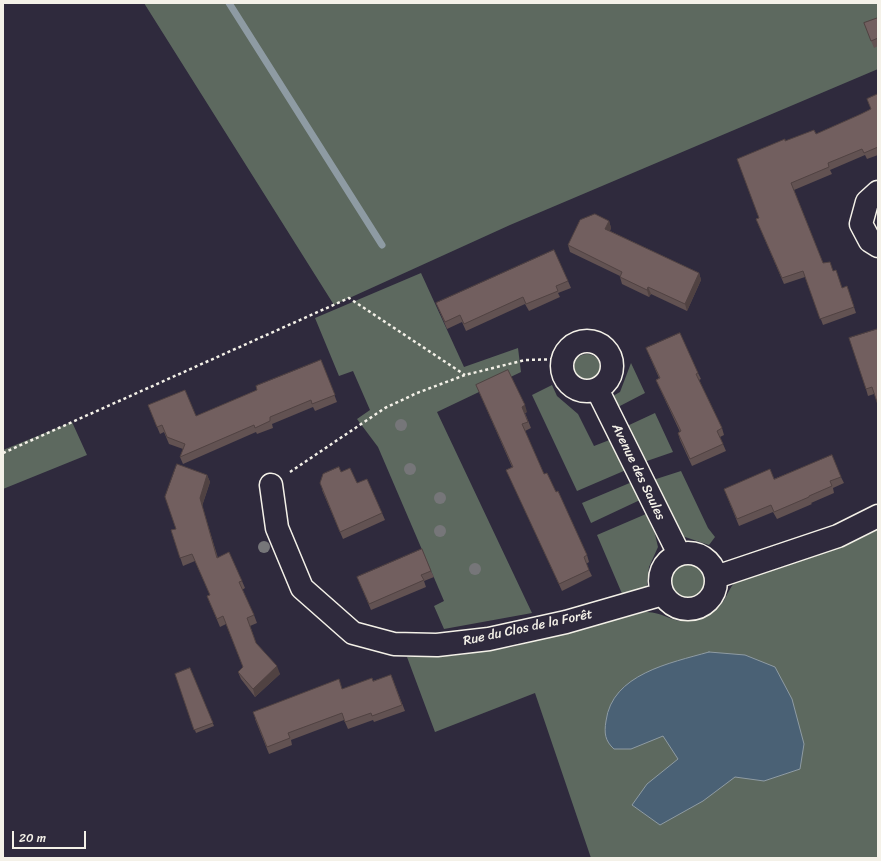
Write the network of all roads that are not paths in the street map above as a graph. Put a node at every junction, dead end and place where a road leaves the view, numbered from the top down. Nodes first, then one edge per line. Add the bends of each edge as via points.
1 (878, 192) edge
2 (878, 246) edge
3 (597, 389) junction
4 (271, 485) road end
5 (878, 516) edge
6 (679, 554) junction
7 (716, 577) junction
8 (663, 594) junction

1 - 2 street via 867,202 861,224 870,241
3 - 3 street via 590,391 574,388 564,375 563,359 566,352 580,342 588,341 603,347 608,354 612,370 607,381
3 - 6 street, Avenue des Saules
4 - 8 street, Rue du Clos de la Forêt via 277,528 302,588 353,633 394,644 445,644 489,639 566,622
5 - 7 street via 831,538
6 - 7 street via 693,554 707,560 713,567
6 - 8 street via 670,559 660,575
7 - 8 street via 713,594 697,608 684,609 675,606

